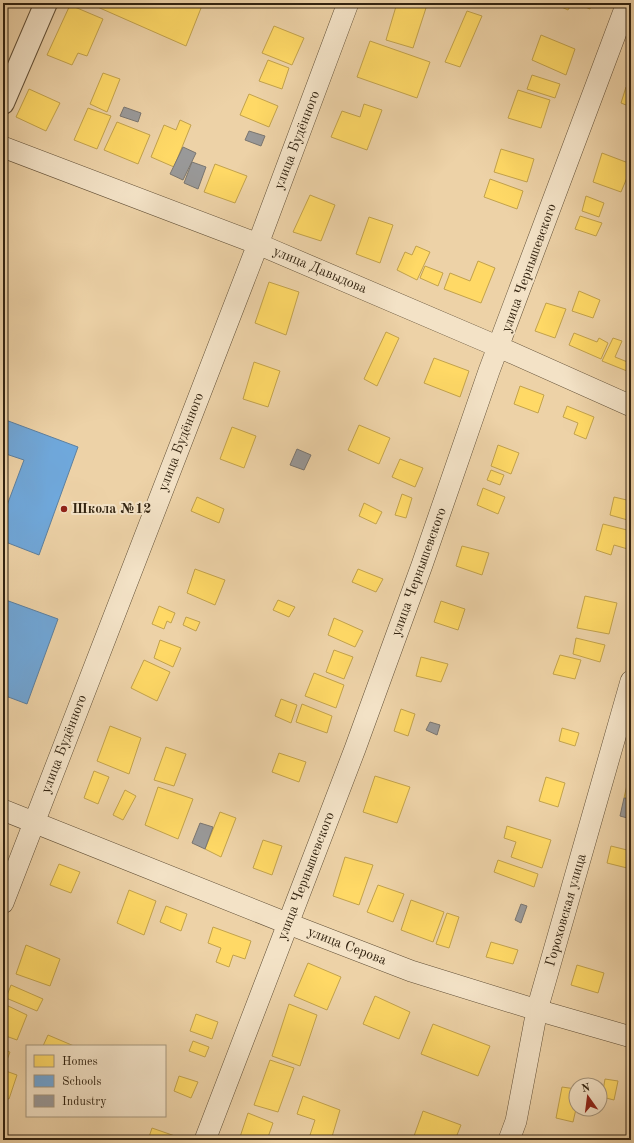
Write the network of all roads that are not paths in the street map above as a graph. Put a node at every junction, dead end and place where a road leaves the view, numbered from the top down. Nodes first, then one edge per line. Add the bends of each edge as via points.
1 (46, 3) edge
2 (348, 3) edge
3 (627, 3) edge
4 (3, 103) edge
5 (3, 147) edge
6 (258, 244) junction
7 (499, 347) junction
8 (631, 406) edge
9 (631, 681) edge
10 (3, 810) edge
11 (34, 823) junction
12 (3, 903) edge
13 (289, 924) junction
14 (537, 1010) junction
15 (631, 1037) edge
16 (205, 1140) edge
17 (509, 1140) edge

1 - 4 street
2 - 6 street, улица Будённого
3 - 7 street, улица Чернышевского
5 - 6 street, улица Давыдова
6 - 7 street, улица Давыдова
6 - 11 street, улица Будённого
7 - 8 street, улица Давыдова
7 - 13 street, улица Чернышевского via 422,565
9 - 14 street, Гороховская улица
10 - 11 street, улица Серова
11 - 12 street, улица Будённого
11 - 13 street, улица Серова
13 - 14 street, улица Серова via 411,971
13 - 16 street, улица Чернышевского
14 - 15 street, улица Серова
14 - 17 street, Гороховская улица via 516,1121

